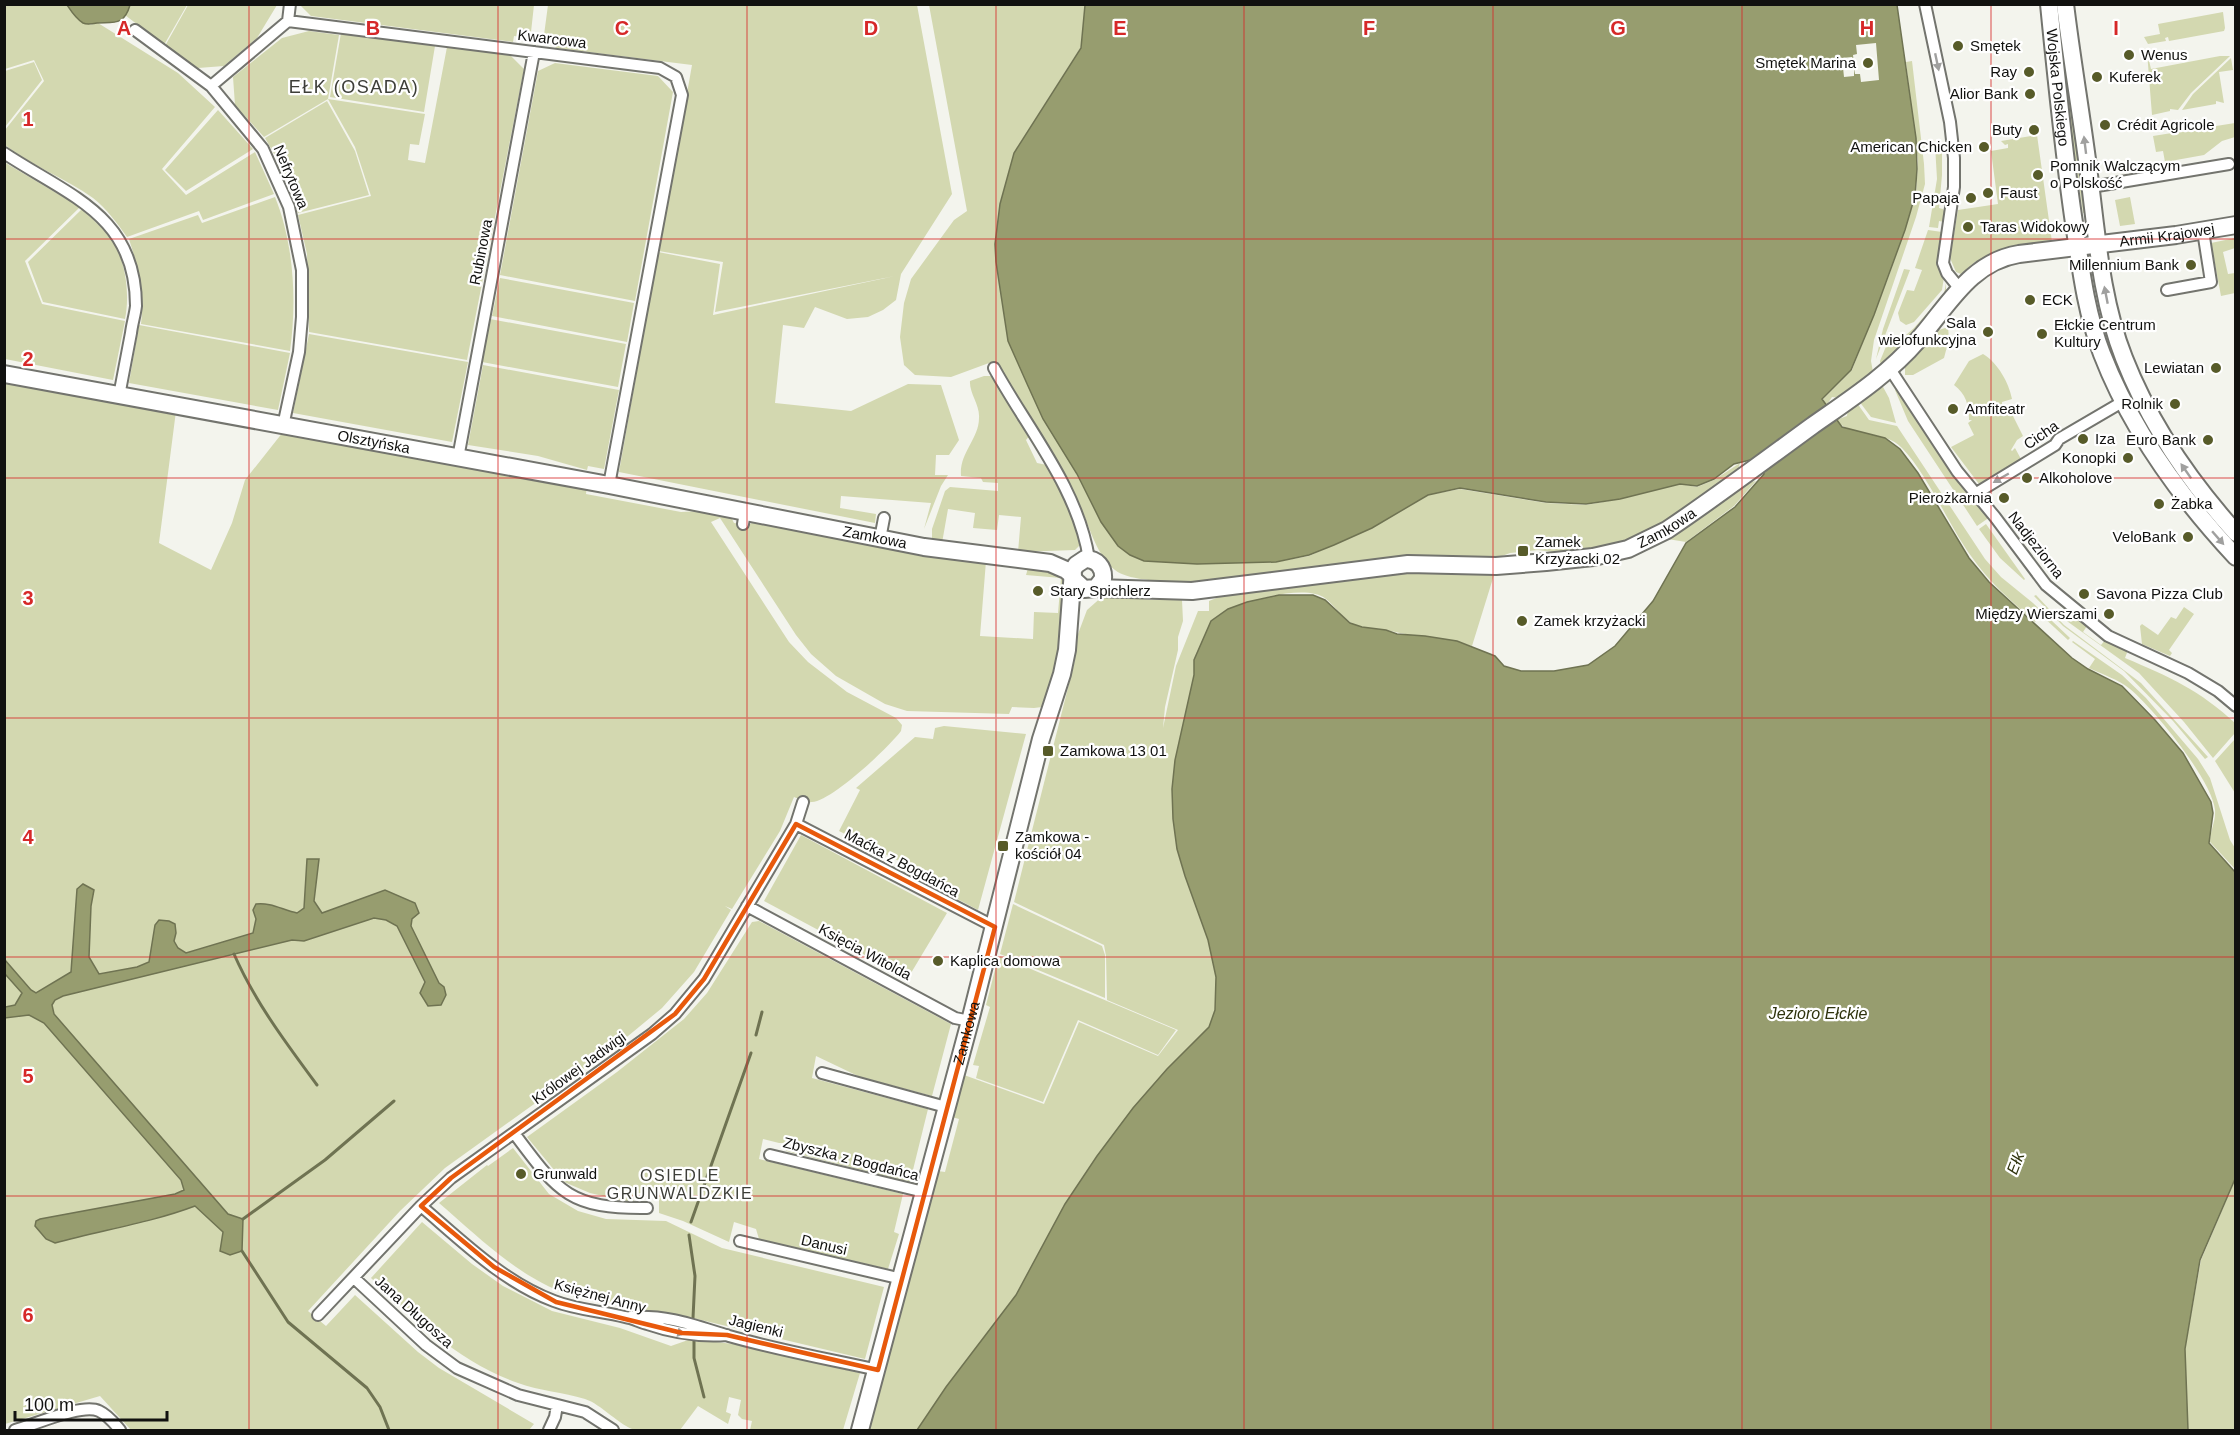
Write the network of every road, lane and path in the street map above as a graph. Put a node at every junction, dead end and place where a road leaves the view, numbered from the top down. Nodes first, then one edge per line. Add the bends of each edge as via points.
1 (290, 4) edge
2 (1925, 4) edge
3 (2049, 4) edge
4 (2065, 4) edge
5 (288, 21) junction
6 (135, 30) dead end
7 (534, 52) junction
8 (211, 86) junction
9 (4, 153) edge
10 (2229, 164) dead end
11 (2091, 187) junction
12 (2235, 225) edge
13 (2203, 231) junction
14 (2098, 244) junction
15 (2078, 247) junction
16 (1960, 289) junction
17 (2167, 290) dead end
18 (994, 368) dead end
19 (1890, 369) junction
20 (4, 374) edge
21 (119, 396) junction
22 (2124, 401) junction
23 (283, 426) junction
24 (458, 458) junction
25 (609, 485) junction
26 (1975, 494) junction
27 (744, 518) joint
28 (884, 518) dead end
29 (2235, 533) edge
30 (880, 539) junction
31 (2235, 557) edge
32 (1079, 569) junction
33 (1103, 571) junction
34 (1092, 589) junction
35 (1163, 591) junction
36 (1068, 636) junction
37 (2235, 706) edge
38 (803, 802) dead end
39 (796, 824) junction
40 (747, 906) junction
41 (994, 927) junction
42 (970, 1022) junction
43 (822, 1073) dead end
44 (946, 1107) junction
45 (514, 1133) junction
46 (770, 1155) dead end
47 (924, 1192) junction
48 (421, 1206) junction
49 (647, 1208) dead end
50 (740, 1241) dead end
51 (354, 1278) junction
52 (902, 1279) junction
53 (318, 1315) dead end
54 (627, 1317) joint
55 (878, 1370) junction
56 (557, 1405) junction
57 (15, 1431) edge
58 (120, 1431) edge
59 (549, 1431) edge
60 (614, 1431) edge
61 (860, 1431) edge

1 - 5 street
2 -> 16 street via 1954,158 1954,187 1943,263
3 - 15 street, Wojska Polskiego
11 -> 4 street, Wojska Polskiego
5 - 7 street, Kwarcowa
5 - 8 street
6 - 8 street, Nefrytowa
7 - 24 street, Rubinowa
7 - 25 street, Kwarcowa via 660,68 676,77 682,96
8 - 23 street, Nefrytowa via 263,149 289,207 297,238 302,317 299,352
9 - 21 street via 82,200 118,236 127,253 136,307
10 - 11 street
11 - 14 street, Wojska Polskiego
12 - 13 street, Armii Krajowej
13 - 14 street, Armii Krajowej
13 - 17 street via 2211,282
14 - 15 street, Armii Krajowej
29 -> 14 street, Wojska Polskiego via 2184,468 2135,384 2115,330
15 - 16 street, Zamkowa via 2003,257 1981,268
15 - 22 street, Wojska Polskiego via 2096,338
16 - 19 street, Zamkowa
18 - 32 street via 1072,501 1086,538
19 - 26 street, Nadjeziorna
19 - 35 street, Zamkowa via 1742,477 1638,546 1546,562 1496,566 1408,564 1192,591
20 - 21 street, Olsztyńska
21 - 23 street, Olsztyńska
22 -> 26 street, Cicha
22 -> 31 street, Wojska Polskiego via 2174,482
23 - 24 street, Olsztyńska
24 - 25 street, Olsztyńska
25 - 27 street, Olsztyńska
26 - 37 street, Nadjeziorna via 2046,585 2092,623 2123,644 2204,682
27 - 30 street, Zamkowa
28 - 30 street
30 - 32 street, Zamkowa via 1008,558 1051,556
32 - 33 street via 1096,561
32 - 34 street via 1079,587
32 - 36 street, Zamkowa
33 - 34 street via 1103,579
33 - 35 street, Zamkowa via 1119,580
34 - 35 street, Zamkowa
34 - 36 street, Zamkowa via 1078,606
36 - 41 street, Zamkowa via 1062,674 1041,739
38 - 39 street, Królowej Jadwigi
39 - 40 street, Królowej Jadwigi
39 - 41 street, Maćka z Bogdańca
40 - 42 street, Księcia Witolda
40 - 45 street, Królowej Jadwigi via 704,979 664,1025
41 - 42 street, Zamkowa
42 - 44 street, Zamkowa
43 - 44 street
44 - 47 street, Zamkowa
45 - 48 street, Królowej Jadwigi via 451,1178
45 - 49 street via 548,1177 573,1197 605,1207
46 - 47 street, Zbyszka z Bogdańca
47 - 52 street, Zamkowa
48 - 51 street, Królowej Jadwigi
48 - 54 street, Księżnej Anny via 494,1267 537,1294 575,1307
50 - 52 street, Danusi
51 - 53 street, Królowej Jadwigi
51 - 56 street, Jana Długosza via 426,1345 457,1368 511,1393
52 - 55 street, Zamkowa
54 - 55 street, Jagienki via 683,1321
55 - 61 street, Zamkowa
56 - 59 street
56 - 60 street, Jana Długosza via 585,1412
57 - 58 street via 84,1409 107,1416

